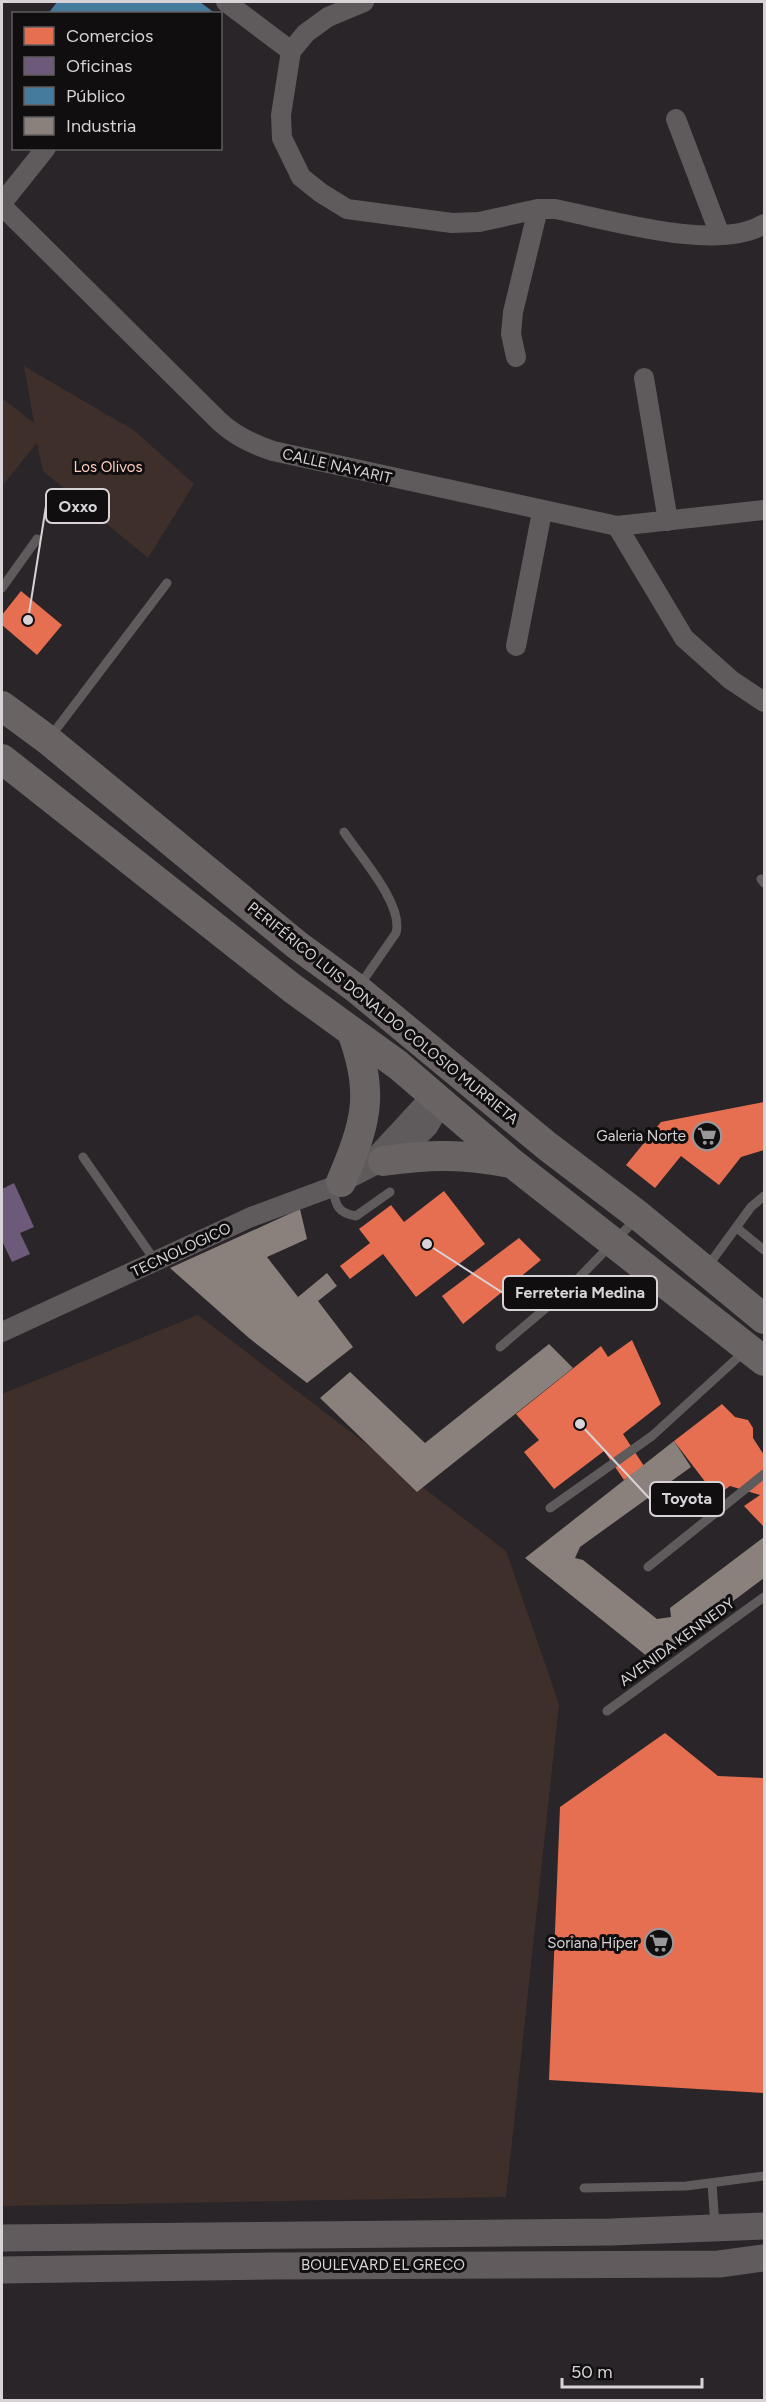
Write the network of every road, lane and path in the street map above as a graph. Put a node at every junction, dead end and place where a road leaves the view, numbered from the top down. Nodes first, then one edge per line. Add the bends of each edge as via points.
1 (226, 2) edge
2 (364, 2) edge
3 (291, 51) junction
4 (676, 119) dead end
5 (44, 150) edge
6 (2, 204) edge
7 (538, 209) junction
8 (765, 224) edge
9 (720, 235) junction
10 (516, 357) dead end
11 (644, 378) dead end
12 (765, 510) edge
13 (543, 512) junction
14 (668, 521) junction
15 (617, 526) junction
16 (37, 539) dead end
17 (166, 583) dead end
18 (2, 588) edge
19 (516, 646) dead end
20 (765, 702) edge
21 (2, 706) edge
22 (48, 740) junction
23 (2, 759) edge
24 (344, 832) dead end
25 (357, 989) junction
26 (382, 1010) junction
27 (352, 1032) junction
28 (438, 1101) junction
29 (547, 1146) junction
30 (83, 1157) dead end
31 (512, 1163) junction
32 (354, 1175) junction
33 (390, 1192) dead end
34 (765, 1196) edge
35 (639, 1216) junction
36 (737, 1228) junction
37 (613, 1242) junction
38 (765, 1250) edge
39 (156, 1262) junction
40 (705, 1271) junction
41 (765, 1319) edge
42 (2, 1332) edge
43 (500, 1347) dead end
44 (756, 1355) edge
45 (765, 1474) edge
46 (550, 1508) dead end
47 (648, 1568) dead end
48 (765, 1597) edge
49 (607, 1711) dead end
50 (765, 2176) edge
51 (712, 2184) junction
52 (584, 2188) dead end
53 (765, 2226) edge
54 (716, 2230) junction
55 (273, 2236) junction
56 (2, 2238) edge
57 (765, 2258) edge
58 (273, 2266) junction
59 (2, 2270) edge

1 - 3 street
2 - 3 street via 328,17 306,33
3 - 7 street via 281,115 282,138 301,177 321,193 347,208 452,223 479,222
4 - 9 street
5 - 6 street
6 - 13 street, CALLE NAYARIT via 231,432 273,451
7 - 9 street via 555,208 683,234
7 - 10 street via 513,312 511,334
8 - 9 street
11 - 14 street
12 - 14 street, CALLE NAYARIT
13 - 15 street, CALLE NAYARIT
13 - 19 street
14 - 15 street, CALLE NAYARIT
15 - 20 street via 684,638 731,680
16 - 18 lane
17 - 22 lane
21 - 22 main road, PERIFÉRICO LUIS DONALDO COLOSIO MURRIETA
22 - 25 main road, PERIFÉRICO LUIS DONALDO COLOSIO MURRIETA via 297,945
23 - 27 main road, PERIFÉRICO LUIS DONALDO COLOSIO MURRIETA
24 - 25 lane via 390,900 399,924
25 - 26 main road, PERIFÉRICO LUIS DONALDO COLOSIO MURRIETA
26 - 28 main road via 391,1033
26 - 29 main road, PERIFÉRICO LUIS DONALDO COLOSIO MURRIETA
27 - 28 main road, PERIFÉRICO LUIS DONALDO COLOSIO MURRIETA via 398,1065
27 - 32 main road via 364,1065 366,1111 356,1146
28 - 29 main road via 471,1112 520,1144
28 - 31 main road, PERIFÉRICO LUIS DONALDO COLOSIO MURRIETA
28 - 32 street, TECNOLOGICO via 422,1106
29 - 35 main road, PERIFÉRICO LUIS DONALDO COLOSIO MURRIETA
30 - 39 lane
31 - 32 main road via 440,1154
31 - 37 main road, PERIFÉRICO LUIS DONALDO COLOSIO MURRIETA
32 - 33 lane via 337,1208 346,1215 356,1216
32 - 39 street, TECNOLOGICO
34 - 36 lane
35 - 37 lane
35 - 40 main road, PERIFÉRICO LUIS DONALDO COLOSIO MURRIETA
36 - 38 lane
36 - 40 lane
37 - 43 lane via 566,1291
37 - 44 main road, PERIFÉRICO LUIS DONALDO COLOSIO MURRIETA
39 - 42 street, TECNOLOGICO
40 - 41 main road, PERIFÉRICO LUIS DONALDO COLOSIO MURRIETA
44 - 46 lane via 652,1436
45 - 47 lane
48 - 49 lane, AVENIDA KENNEDY
50 - 51 lane
51 - 52 lane
51 - 54 lane
53 - 54 main road, BOULEVARD EL GRECO
54 - 55 main road, BOULEVARD EL GRECO
55 - 56 main road, BOULEVARD EL GRECO
55 - 58 main road
57 - 58 main road, BOULEVARD EL GRECO via 719,2264
58 - 59 main road, BOULEVARD EL GRECO

